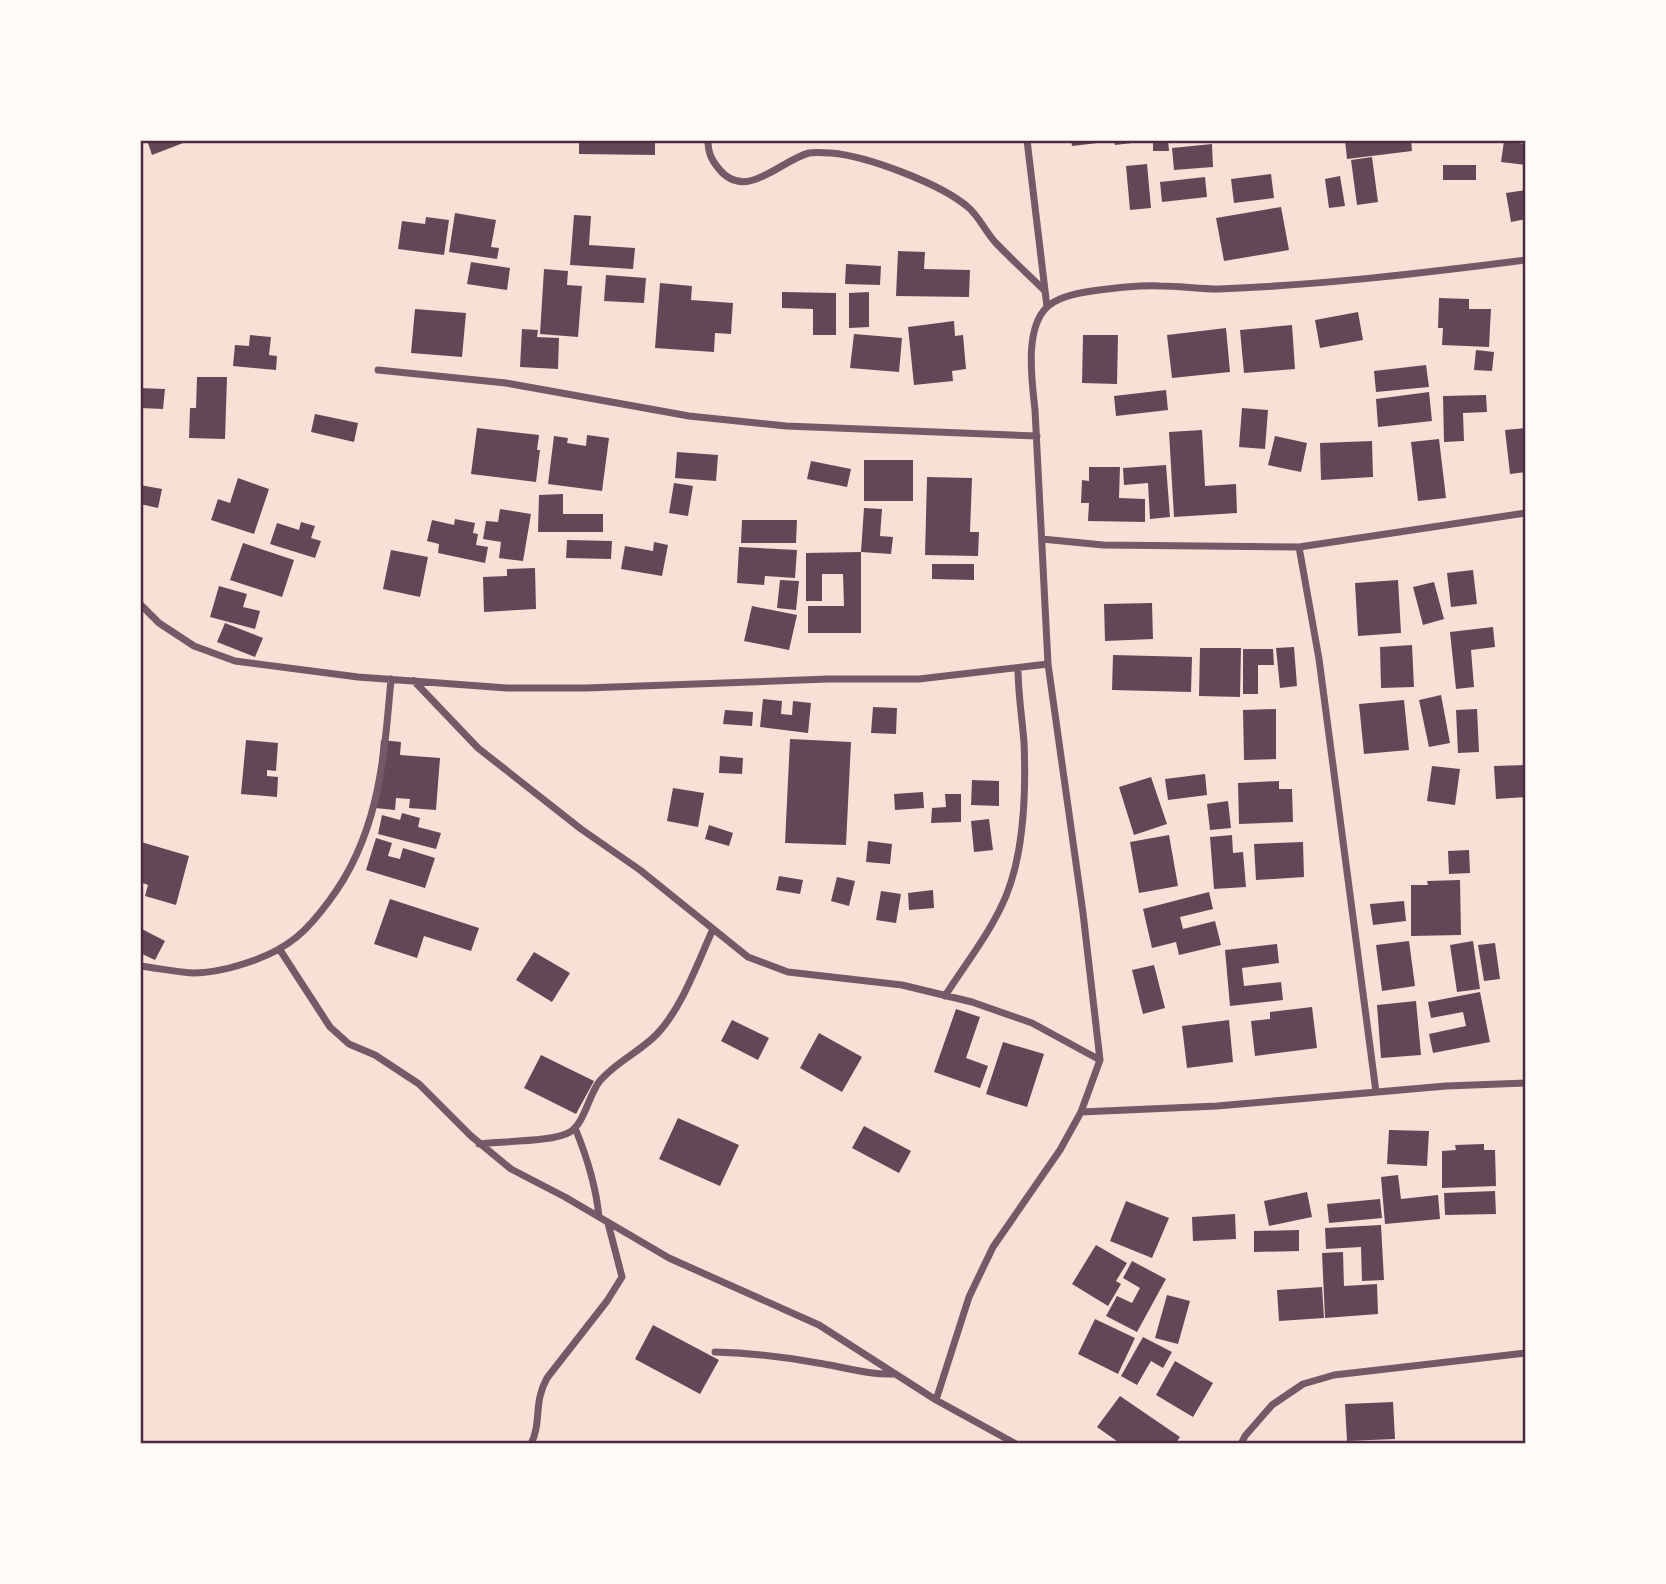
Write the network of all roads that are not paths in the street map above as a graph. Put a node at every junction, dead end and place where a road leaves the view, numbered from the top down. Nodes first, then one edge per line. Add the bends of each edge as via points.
1 (708, 140) edge
2 (1027, 140) edge
3 (1526, 260) edge
4 (1045, 291) junction
5 (1047, 307) junction
6 (378, 370) dead end
7 (1037, 436) junction
8 (1526, 513) edge
9 (1042, 539) junction
10 (1299, 547) junction
11 (140, 604) edge
12 (1048, 664) junction
13 (1018, 668) junction
14 (391, 679) junction
15 (414, 681) junction
16 (713, 929) junction
17 (280, 950) junction
18 (140, 966) edge
19 (945, 996) junction
20 (1100, 1060) junction
21 (1526, 1083) edge
22 (1376, 1092) junction
23 (1081, 1112) junction
24 (575, 1128) junction
25 (480, 1144) junction
26 (599, 1217) junction
27 (607, 1222) junction
28 (715, 1352) dead end
29 (1526, 1353) edge
30 (895, 1374) junction
31 (936, 1400) junction
32 (531, 1444) edge
33 (1016, 1444) edge
34 (1241, 1444) edge

1 - 4 street via 708,154 721,171 741,183 810,153 833,153 926,181 970,208 994,241
2 - 4 street
3 - 5 street via 1309,283 1088,291
4 - 5 street
5 - 7 street via 1033,338 1030,371
6 - 7 street via 506,383 702,418
7 - 9 street
8 - 10 street
9 - 10 street via 1103,545
9 - 12 street
10 - 22 street via 1320,659
11 - 14 street via 170,632 225,658
12 - 13 street
12 - 20 street
13 - 15 street via 919,679 586,688
13 - 19 street via 1025,783 1016,854 997,915
14 - 15 street
14 - 17 street via 377,792 361,849 315,920
15 - 16 street via 478,748
16 - 19 street via 748,957 788,972 902,985
16 - 24 street via 665,1025 598,1083
17 - 18 street via 224,970 194,973
17 - 25 street via 330,1027 349,1044 419,1084
19 - 20 street via 1032,1023
20 - 23 street
21 - 22 street
22 - 23 street
23 - 31 street via 993,1247 969,1297
24 - 25 street via 544,1139
24 - 26 street via 597,1194
25 - 26 street via 510,1170
26 - 27 street
27 - 30 street via 669,1258 818,1325
27 - 32 street via 622,1277 547,1378 540,1391
28 - 30 street
29 - 34 street via 1334,1375 1303,1384 1272,1405
30 - 31 street
31 - 33 street

